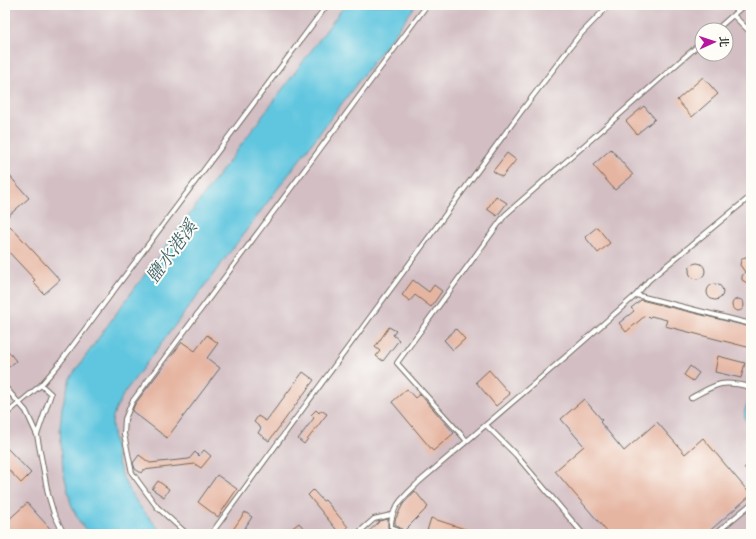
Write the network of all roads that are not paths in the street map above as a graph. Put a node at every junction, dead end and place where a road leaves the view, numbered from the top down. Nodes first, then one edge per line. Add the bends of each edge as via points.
1 (327, 5) edge
2 (427, 5) edge
3 (608, 5) edge
4 (744, 5) edge
5 (733, 15) junction
6 (725, 22) edge
7 (751, 33) edge
8 (694, 49) edge
9 (751, 196) edge
10 (636, 295) junction
11 (751, 324) edge
12 (41, 385) junction
13 (5, 387) edge
14 (751, 387) edge
15 (691, 398) dead end
16 (19, 402) junction
17 (5, 416) edge
18 (486, 425) junction
19 (37, 435) junction
20 (466, 440) junction
21 (751, 504) edge
22 (391, 515) junction
23 (64, 534) edge
24 (187, 534) edge
25 (211, 534) edge
26 (357, 534) edge
27 (402, 534) edge
28 (583, 534) edge
29 (715, 534) edge

1 - 12 lane via 92,321
2 - 24 lane via 132,402 125,419 124,434 132,474 157,507
3 - 25 lane via 578,37 520,113
4 - 5 lane
5 - 6 lane
5 - 7 lane
8 - 20 lane via 505,215 397,363
9 - 10 lane via 649,280
10 - 11 lane
10 - 18 lane
12 - 16 lane
12 - 19 lane via 51,394
13 - 16 lane
14 - 15 lane via 729,382 713,386
16 - 17 lane
16 - 19 lane
18 - 20 lane
18 - 28 lane via 516,455
19 - 23 lane via 52,508
20 - 22 lane via 419,482
21 - 29 lane
22 - 26 lane via 374,519
22 - 27 lane via 391,526

